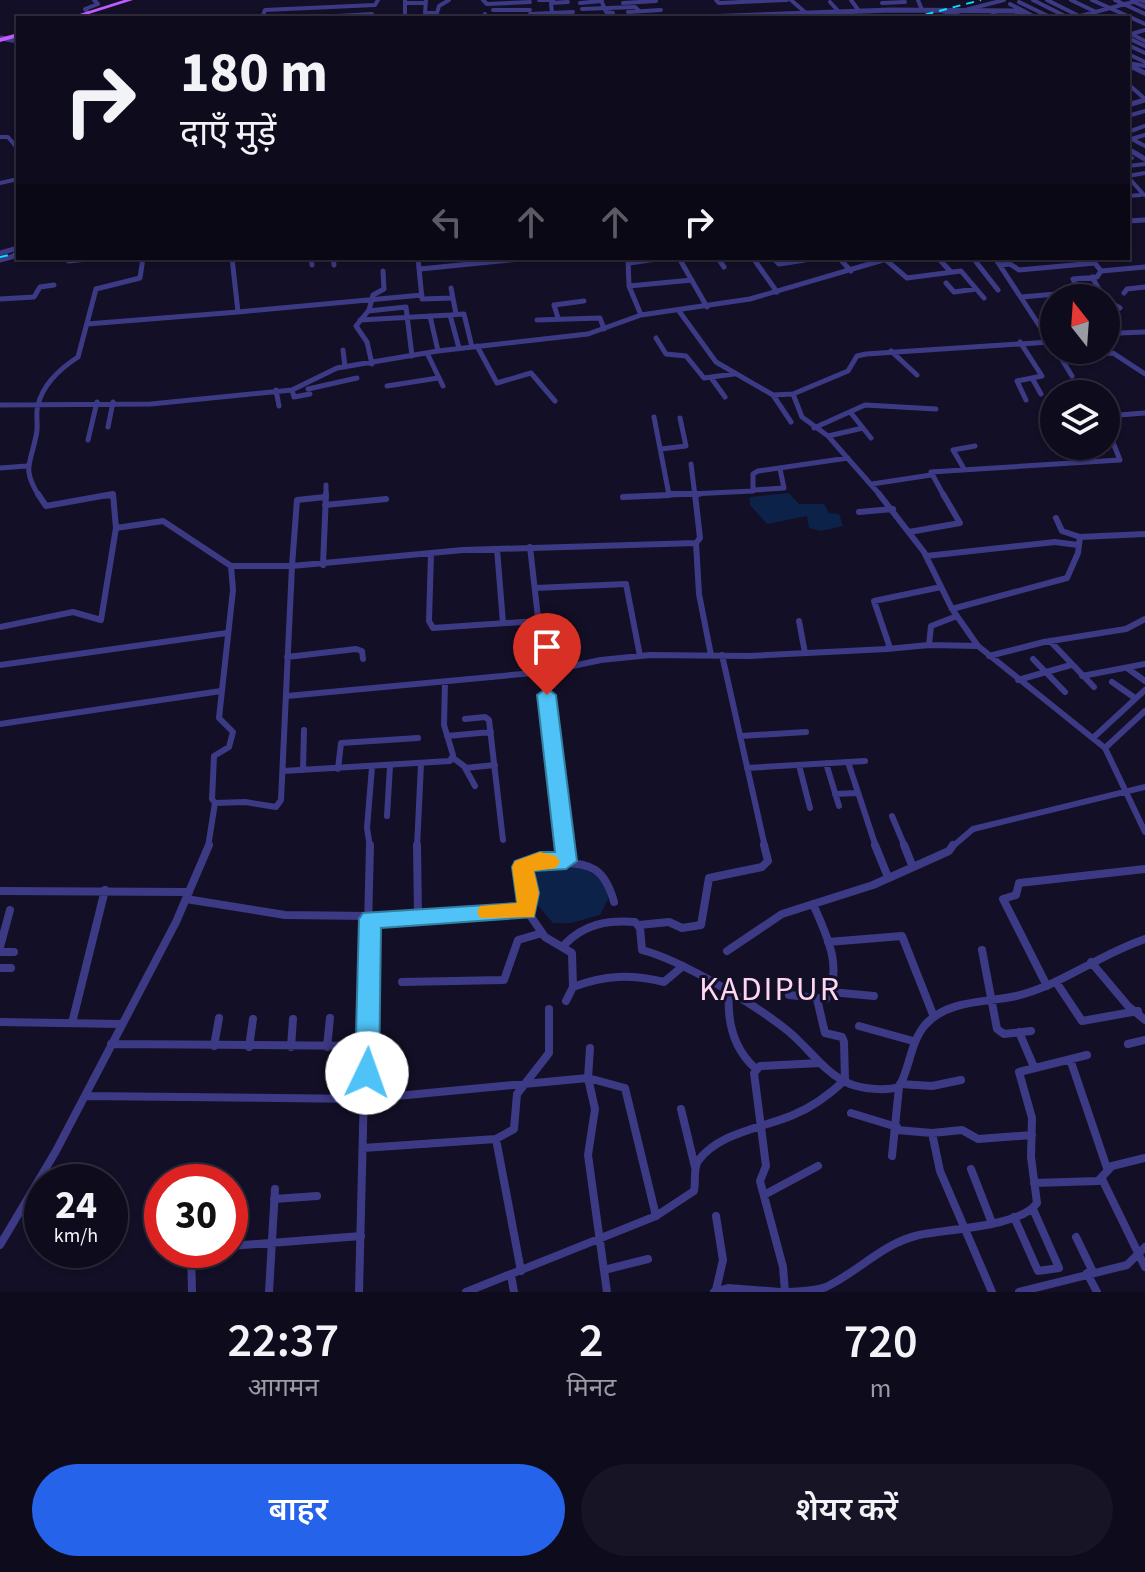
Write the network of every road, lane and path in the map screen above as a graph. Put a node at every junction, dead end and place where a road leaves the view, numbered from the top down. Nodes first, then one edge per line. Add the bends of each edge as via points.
1 (94, 0) edge
2 (132, 0) edge
3 (261, 0) edge
4 (300, 0) edge
5 (378, 0) edge
6 (483, 0) edge
7 (539, 0) edge
8 (553, 0) edge
9 (656, 0) edge
10 (716, 0) edge
11 (789, 0) edge
12 (851, 0) edge
13 (918, 0) edge
14 (926, 0) edge
15 (1025, 0) edge
16 (1033, 0) edge
17 (1047, 0) edge
18 (1071, 0) edge
19 (1092, 0) edge
20 (1115, 0) edge
21 (425, 1) edge
22 (449, 1) edge
23 (530, 1) edge
24 (568, 1) edge
25 (735, 1) edge
26 (905, 1) edge
27 (1002, 1) edge
28 (1131, 1) edge
29 (405, 2) edge
30 (830, 2) edge
31 (880, 2) edge
32 (1019, 2) edge
33 (580, 3) dead end
34 (603, 3) edge
35 (337, 4) edge
36 (1124, 4) junction
37 (1145, 5) edge
38 (1110, 8) junction
39 (300, 9) junction
40 (582, 9) dead end
41 (264, 10) junction
42 (493, 10) dead end
43 (661, 10) junction
44 (885, 10) junction
45 (908, 10) junction
46 (922, 10) junction
47 (859, 11) junction
48 (992, 11) junction
49 (573, 12) junction
50 (1096, 12) junction
51 (88, 13) junction
52 (552, 13) junction
53 (840, 13) junction
54 (955, 13) junction
55 (963, 13) junction
56 (372, 14) dead end
57 (530, 14) edge
58 (744, 14) junction
59 (807, 14) junction
60 (1145, 14) edge
61 (1016, 15) edge
62 (78, 16) edge
63 (79, 16) edge
64 (262, 16) edge
65 (348, 16) edge
66 (505, 16) edge
67 (575, 16) edge
68 (664, 16) edge
69 (732, 16) edge
70 (792, 16) edge
71 (820, 16) edge
72 (945, 16) edge
73 (966, 16) edge
74 (990, 16) edge
75 (1033, 16) edge
76 (1048, 16) edge
77 (1067, 16) edge
78 (1080, 16) edge
79 (1085, 16) edge
80 (1122, 16) edge
81 (1130, 86) edge
82 (1145, 99) edge
83 (0, 137) edge
84 (16, 147) edge
85 (1130, 179) edge
86 (1145, 195) edge
87 (143, 260) edge
88 (232, 260) edge
89 (311, 260) edge
90 (333, 260) edge
91 (418, 260) edge
92 (509, 260) edge
93 (680, 260) edge
94 (719, 260) edge
95 (754, 260) edge
96 (775, 260) edge
97 (799, 260) edge
98 (841, 260) edge
99 (883, 260) edge
100 (940, 260) edge
101 (975, 260) edge
102 (996, 260) edge
103 (1050, 260) edge
104 (1093, 260) edge
105 (1125, 260) edge
106 (628, 261) edge
107 (312, 265) dead end
108 (334, 265) dead end
109 (1054, 266) junction
110 (724, 267) dead end
111 (1001, 267) junction
112 (1145, 267) edge
113 (1131, 268) junction
114 (420, 269) junction
115 (383, 271) dead end
116 (851, 271) junction
117 (1101, 271) junction
118 (951, 272) junction
119 (986, 273) junction
120 (1092, 277) junction
121 (967, 278) junction
122 (692, 280) junction
123 (946, 283) dead end
124 (1075, 284) edge
125 (1093, 284) edge
126 (54, 285) dead end
127 (629, 286) junction
128 (1145, 287) edge
129 (451, 288) dead end
130 (976, 289) junction
131 (998, 290) dead end
132 (777, 292) junction
133 (1124, 293) dead end
134 (422, 295) junction
135 (1040, 296) edge
136 (1021, 297) junction
137 (453, 298) junction
138 (984, 298) dead end
139 (0, 299) edge
140 (370, 301) junction
141 (584, 301) dead end
142 (707, 307) junction
143 (368, 311) junction
144 (679, 311) junction
145 (238, 312) junction
146 (453, 314) junction
147 (641, 315) junction
148 (430, 316) junction
149 (406, 318) junction
150 (558, 318) junction
151 (360, 320) junction
152 (537, 320) dead end
153 (87, 324) junction
154 (1040, 326) edge
155 (604, 329) junction
156 (1145, 332) edge
157 (1120, 333) edge
158 (656, 338) dead end
159 (1020, 342) junction
160 (474, 346) junction
161 (1040, 346) edge
162 (459, 348) junction
163 (343, 350) dead end
164 (438, 351) junction
165 (891, 351) junction
166 (427, 353) junction
167 (412, 356) junction
168 (1120, 359) edge
169 (372, 364) junction
170 (1064, 364) edge
171 (345, 367) junction
172 (1144, 373) edge
173 (734, 374) junction
174 (917, 375) dead end
175 (1072, 376) dead end
176 (357, 378) dead end
177 (438, 378) junction
178 (1032, 378) junction
179 (712, 379) junction
180 (387, 386) dead end
181 (443, 386) dead end
182 (276, 390) junction
183 (309, 392) junction
184 (1040, 392) edge
185 (793, 394) junction
186 (773, 395) junction
187 (725, 397) dead end
188 (1026, 400) dead end
189 (555, 401) dead end
190 (97, 402) junction
191 (113, 402) junction
192 (38, 404) junction
193 (0, 405) edge
194 (279, 406) dead end
195 (936, 409) dead end
196 (851, 413) junction
197 (1145, 413) edge
198 (1120, 415) edge
199 (654, 417) dead end
200 (680, 418) dead end
201 (791, 422) dead end
202 (108, 427) dead end
203 (814, 428) junction
204 (863, 428) junction
205 (828, 436) junction
206 (871, 438) dead end
207 (88, 440) dead end
208 (975, 446) dead end
209 (661, 449) junction
210 (848, 458) junction
211 (1120, 460) edge
212 (691, 464) dead end
213 (27, 466) junction
214 (963, 467) junction
215 (0, 468) edge
216 (780, 469) junction
217 (931, 475) junction
218 (872, 484) junction
219 (326, 485) dead end
220 (755, 490) junction
221 (695, 494) junction
222 (669, 495) junction
223 (623, 497) dead end
224 (386, 499) dead end
225 (325, 501) junction
226 (893, 509) junction
227 (859, 512) dead end
228 (1056, 518) dead end
229 (116, 528) junction
230 (909, 532) junction
231 (1145, 534) edge
232 (1080, 537) junction
233 (696, 543) junction
234 (1078, 545) junction
235 (530, 547) junction
236 (497, 549) junction
237 (431, 553) junction
238 (926, 556) junction
239 (323, 565) junction
240 (231, 566) junction
241 (292, 566) junction
242 (941, 587) junction
243 (535, 588) junction
244 (955, 612) junction
245 (1145, 619) edge
246 (538, 621) junction
247 (799, 621) dead end
248 (503, 623) junction
249 (0, 627) edge
250 (227, 633) junction
251 (1050, 641) junction
252 (929, 645) junction
253 (978, 646) junction
254 (887, 649) junction
255 (805, 653) junction
256 (711, 655) junction
257 (722, 655) junction
258 (640, 656) junction
259 (989, 656) junction
260 (287, 657) junction
261 (363, 659) dead end
262 (1033, 659) dead end
263 (1145, 664) edge
264 (0, 665) edge
265 (1071, 665) junction
266 (1127, 668) junction
267 (544, 672) junction
268 (1046, 672) junction
269 (1082, 676) junction
270 (1018, 680) junction
271 (1145, 681) edge
272 (445, 682) junction
273 (1112, 682) dead end
274 (1094, 687) dead end
275 (1145, 690) edge
276 (221, 691) junction
277 (1065, 692) dead end
278 (287, 696) junction
279 (1135, 698) junction
280 (1145, 711) edge
281 (465, 719) dead end
282 (0, 724) edge
283 (304, 730) dead end
284 (491, 732) junction
285 (806, 732) dead end
286 (447, 736) junction
287 (740, 736) junction
288 (418, 738) dead end
289 (1093, 738) junction
290 (1105, 748) junction
291 (453, 758) junction
292 (865, 761) dead end
293 (848, 762) junction
294 (826, 763) junction
295 (421, 764) junction
296 (495, 765) junction
297 (799, 765) junction
298 (390, 766) junction
299 (372, 767) junction
300 (465, 768) junction
301 (747, 768) junction
302 (338, 769) junction
303 (303, 770) junction
304 (283, 771) junction
305 (475, 786) dead end
306 (1145, 787) edge
307 (1127, 791) junction
308 (857, 793) junction
309 (835, 794) junction
310 (215, 803) junction
311 (839, 806) dead end
312 (810, 808) dead end
313 (387, 816) dead end
314 (892, 816) dead end
315 (1145, 832) edge
316 (503, 840) dead end
317 (566, 861) junction
318 (912, 865) junction
319 (1145, 869) edge
320 (888, 877) junction
321 (105, 890) junction
322 (0, 891) edge
323 (188, 896) junction
324 (614, 902) dead end
325 (813, 904) junction
326 (10, 910) dead end
327 (527, 911) junction
328 (418, 917) junction
329 (370, 918) junction
330 (639, 925) junction
331 (542, 933) junction
332 (1145, 939) edge
333 (828, 942) junction
334 (564, 945) junction
335 (0, 950) edge
336 (982, 950) dead end
337 (727, 951) dead end
338 (14, 952) dead end
339 (1091, 962) junction
340 (683, 966) junction
341 (0, 968) edge
342 (11, 968) dead end
343 (573, 976) junction
344 (590, 980) junction
345 (402, 982) dead end
346 (1052, 984) junction
347 (573, 987) junction
348 (831, 992) junction
349 (729, 993) junction
350 (789, 995) dead end
351 (874, 996) dead end
352 (817, 999) junction
353 (991, 1000) junction
354 (566, 1001) dead end
355 (549, 1009) dead end
356 (1138, 1011) junction
357 (934, 1017) junction
358 (219, 1018) dead end
359 (330, 1018) dead end
360 (253, 1019) dead end
361 (293, 1019) dead end
362 (1145, 1020) edge
363 (0, 1022) edge
364 (72, 1023) junction
365 (121, 1024) junction
366 (859, 1026) dead end
367 (1031, 1031) dead end
368 (1019, 1032) junction
369 (1145, 1040) edge
370 (913, 1041) junction
371 (111, 1044) junction
372 (1128, 1044) dead end
373 (214, 1046) junction
374 (369, 1046) junction
375 (249, 1047) junction
376 (291, 1047) junction
377 (327, 1047) junction
378 (590, 1048) dead end
379 (1087, 1055) dead end
380 (1070, 1059) junction
381 (820, 1063) junction
382 (1034, 1067) junction
383 (755, 1068) junction
384 (588, 1078) junction
385 (845, 1080) junction
386 (961, 1080) dead end
387 (520, 1086) junction
388 (900, 1086) junction
389 (85, 1096) junction
390 (365, 1099) junction
391 (681, 1109) dead end
392 (851, 1113) dead end
393 (761, 1125) junction
394 (897, 1128) junction
395 (932, 1133) junction
396 (1032, 1135) junction
397 (496, 1139) junction
398 (363, 1148) junction
399 (892, 1156) dead end
400 (1145, 1158) edge
401 (818, 1166) dead end
402 (695, 1167) junction
403 (1107, 1168) junction
404 (971, 1169) dead end
405 (1102, 1179) junction
406 (1034, 1183) junction
407 (764, 1195) junction
408 (317, 1196) dead end
409 (1033, 1209) junction
410 (656, 1216) junction
411 (716, 1216) dead end
412 (1014, 1217) junction
413 (992, 1223) junction
414 (962, 1228) junction
415 (361, 1236) junction
416 (1076, 1237) dead end
417 (600, 1239) junction
418 (272, 1243) junction
419 (0, 1245) edge
420 (248, 1245) edge
421 (1141, 1251) edge
422 (648, 1259) dead end
423 (1145, 1267) edge
424 (191, 1268) edge
425 (1059, 1268) junction
426 (604, 1270) junction
427 (516, 1273) junction
428 (1090, 1273) junction
429 (1064, 1279) junction
430 (483, 1289) edge
431 (715, 1291) edge
432 (192, 1292) edge
433 (269, 1292) edge
434 (359, 1292) edge
435 (466, 1292) edge
436 (514, 1292) edge
437 (607, 1292) edge
438 (785, 1292) edge
439 (992, 1292) edge
440 (1019, 1292) edge
441 (1097, 1292) edge

1 - 51 street via 98,4 85,9
2 - 51 main road
2 - 63 main road
3 - 41 street
4 - 39 street
5 - 35 street via 375,5
6 - 23 street
7 - 8 street
9 - 34 street
9 - 43 street
10 - 25 street
11 - 25 street
11 - 59 street
12 - 47 street
13 - 14 street
13 - 46 street
15 - 32 street
16 - 77 street
17 - 78 street
18 - 50 street
19 - 38 street
20 - 36 street
21 - 22 street
21 - 22 street via 424,13 435,13
21 - 29 street
23 - 57 street
24 - 49 street
24 - 52 street via 551,3
25 - 58 street
26 - 31 street
26 - 45 street
27 - 54 street
27 - 61 street
28 - 36 street
28 - 37 street
30 - 53 street
31 - 44 street
32 - 75 street via 1010,4
32 - 76 street
33 - 34 street
34 - 40 street
34 - 43 street via 607,13
35 - 39 street
36 - 38 street
36 - 60 street
38 - 50 street
38 - 80 street
39 - 41 street
41 - 64 street
42 - 57 street
43 - 68 street
44 - 45 street
44 - 47 street
45 - 46 street
46 - 54 street
47 - 53 street
48 - 55 street
48 - 61 street
48 - 74 street via 995,15
49 - 52 street
49 - 67 street
50 - 79 street
51 - 62 main road
52 - 57 street
53 - 71 street
54 - 55 street
54 - 72 street
55 - 73 street
56 - 65 street
57 - 66 street
58 - 69 street
58 - 70 street
59 - 70 street
59 - 71 street
81 - 82 street
83 - 84 street via 8,137
85 - 86 street
87 - 153 street via 138,279 97,287
88 - 145 street
89 - 107 street
90 - 108 street
91 - 114 street
92 - 114 street
93 - 122 street
94 - 110 street
95 - 132 street
96 - 97 street
98 - 116 street
99 - 116 street
99 - 118 street via 909,278
100 - 118 street
101 - 119 street
102 - 111 street
103 - 109 street
104 - 109 street
104 - 117 street
105 - 113 street
106 - 127 street
109 - 111 street
111 - 119 street
111 - 136 street
112 - 113 street
113 - 117 street
114 - 134 street
115 - 140 street via 384,289
116 - 132 street
117 - 120 street
118 - 121 street via 961,271
119 - 121 street
119 - 131 street
120 - 124 street via 1073,279
120 - 125 street
121 - 130 street
122 - 127 street
122 - 142 street
123 - 130 street via 954,292
126 - 139 street via 40,287 37,296
127 - 147 street
128 - 133 street
129 - 137 street
130 - 138 street
132 - 142 street
134 - 137 street via 425,300
134 - 140 street
135 - 136 street
136 - 154 street
137 - 146 street
140 - 143 street
140 - 145 street
141 - 150 street via 554,305
142 - 144 street
143 - 149 street via 405,307
143 - 151 street
144 - 147 street
144 - 173 street via 705,353
145 - 153 street
146 - 148 street
146 - 160 street via 464,314
146 - 162 street
147 - 155 street
148 - 149 street
148 - 164 street
149 - 151 street
149 - 167 street
150 - 152 street
150 - 155 street via 598,317
151 - 169 street via 357,328
153 - 192 street via 78,357 59,369
155 - 160 street
156 - 157 street
158 - 179 street via 666,354 686,356 704,378
159 - 161 street
159 - 165 street
159 - 178 street via 1042,375
160 - 162 street
160 - 189 street via 497,383 531,373
162 - 164 street
163 - 171 street
164 - 166 street
165 - 174 street
165 - 185 street via 857,356 848,371
166 - 167 street
166 - 177 street
167 - 169 street
168 - 172 street
169 - 171 street
170 - 175 street
171 - 183 street via 330,370
173 - 179 street
173 - 186 street
176 - 183 street
177 - 180 street
177 - 181 street
178 - 184 street
178 - 188 street via 1017,381
179 - 187 street
182 - 183 street via 292,390 294,397
182 - 191 street via 223,399
182 - 194 street
185 - 186 street
185 - 203 street via 802,417
186 - 201 street
190 - 191 street
190 - 192 street
190 - 207 street
191 - 202 street
192 - 193 street
192 - 213 street via 37,434
195 - 196 street via 867,404
196 - 203 street
196 - 204 street
197 - 198 street
199 - 209 street
200 - 209 street via 686,446
203 - 205 street
204 - 205 street
204 - 206 street
205 - 210 street
208 - 214 street via 953,450
209 - 222 street
210 - 216 street
210 - 218 street
211 - 214 street
212 - 221 street
213 - 215 street
213 - 229 street via 29,480 46,506 113,494
214 - 217 street via 938,469
216 - 220 street via 755,472
216 - 220 street via 784,488
217 - 218 street
217 - 230 street via 960,523
218 - 226 street
219 - 225 street
220 - 221 street
221 - 222 street
221 - 233 street via 700,538
222 - 223 street
224 - 225 street
225 - 239 street
225 - 241 street via 297,500
226 - 227 street
226 - 230 street
228 - 232 street via 1062,531
229 - 240 street via 163,521
229 - 249 street via 101,620 73,612
230 - 238 street
231 - 232 street
232 - 234 street
233 - 235 street
233 - 256 street
234 - 238 street via 1055,542
234 - 244 street via 1067,578
235 - 236 street
235 - 243 street
236 - 237 street
236 - 248 street
237 - 239 street
237 - 248 street via 430,625
238 - 242 street
239 - 241 street
240 - 241 street
240 - 250 street
241 - 260 street
242 - 244 street
242 - 254 street via 874,601
243 - 246 street
243 - 258 street via 626,584
244 - 252 street via 931,626
244 - 253 street
245 - 251 street via 1126,629
246 - 248 street
246 - 267 street
247 - 255 street
250 - 264 street
250 - 276 street
251 - 259 street
251 - 265 street
252 - 253 street
252 - 254 street
253 - 259 street
254 - 255 street
255 - 257 street
256 - 257 street
256 - 258 street
257 - 287 street
258 - 267 street
259 - 270 street
260 - 261 street via 356,649
260 - 278 street
262 - 268 street
263 - 266 street
265 - 268 street
265 - 269 street
266 - 269 street
266 - 271 street
267 - 272 street
267 - 317 street
268 - 270 street
268 - 277 street
269 - 274 street
270 - 289 street
272 - 278 street
272 - 286 street
273 - 279 street
275 - 279 street
276 - 282 street
276 - 310 street via 219,718 233,732 229,747 214,756
278 - 304 street
279 - 289 street
280 - 290 street
281 - 284 street via 488,718
283 - 303 street
284 - 286 street
284 - 296 street
285 - 287 street
286 - 291 street
287 - 301 street
288 - 302 street via 341,743
289 - 290 street
290 - 307 street
291 - 295 street
291 - 300 street
292 - 293 street
293 - 294 street
293 - 308 street
294 - 297 street
294 - 309 street
295 - 298 street
295 - 328 street
296 - 300 street
296 - 316 street
297 - 301 street
297 - 312 street
298 - 299 street
298 - 313 street
299 - 302 street
299 - 329 street via 367,828
300 - 305 street
301 - 330 street via 766,865 709,878 701,925
302 - 303 street
303 - 304 street
304 - 310 street via 276,807
306 - 307 street
307 - 315 street
307 - 318 street via 973,829 949,851
308 - 309 street
308 - 320 street
309 - 311 street
310 - 323 street via 211,837
314 - 318 street
317 - 324 street via 587,862 603,873
317 - 327 street via 522,867
318 - 320 street
319 - 346 street via 1019,883 1016,895 1003,899
320 - 325 street
321 - 322 street
321 - 323 street
321 - 364 street
323 - 329 street via 285,915
323 - 365 street
325 - 333 street
325 - 337 street via 782,914
326 - 335 street
327 - 328 street
327 - 331 street
328 - 329 street
329 - 374 street
330 - 334 street via 591,925
330 - 340 street via 642,950
331 - 334 street
331 - 345 street via 518,940 504,980
332 - 339 street
333 - 348 street via 834,971
333 - 357 street via 902,936
334 - 343 street via 572,953
335 - 338 street
336 - 353 street
339 - 346 street
339 - 356 street
340 - 344 street via 664,982 634,975
340 - 349 street
341 - 342 street
343 - 344 street
343 - 347 street
344 - 347 street
346 - 353 street
346 - 356 street via 1082,1021
347 - 354 street
348 - 351 street
348 - 352 street via 826,999
349 - 381 street via 788,1031
349 - 383 street via 728,1026
350 - 352 street
352 - 385 street via 825,1033 844,1042
353 - 357 street via 955,1005
353 - 368 street via 997,1029 1004,1034
355 - 387 street via 549,1053
356 - 362 street
357 - 370 street
358 - 373 street
359 - 377 street
360 - 375 street
361 - 376 street
363 - 364 street
364 - 365 street
365 - 371 street
366 - 370 street
367 - 368 street
368 - 382 street
369 - 372 street
370 - 388 street
371 - 373 street
371 - 389 street
373 - 375 street
374 - 377 street
374 - 390 street
375 - 376 street
376 - 377 street
378 - 384 street
379 - 380 street
380 - 382 street
380 - 403 street
381 - 383 street
381 - 385 street
382 - 396 street via 1019,1072 1028,1092
383 - 393 street
384 - 387 street
384 - 410 street via 625,1088
384 - 417 street via 595,1109 588,1155
385 - 388 street via 868,1088
385 - 393 street via 815,1103
386 - 388 street
387 - 390 street
387 - 397 street via 515,1092 514,1129
388 - 394 street
389 - 390 street
389 - 419 street via 42,1180
390 - 398 street
391 - 402 street
392 - 394 street
393 - 402 street via 725,1142
393 - 407 street
394 - 395 street
394 - 399 street
395 - 396 street via 965,1130 978,1139
395 - 414 street
396 - 406 street
397 - 398 street
397 - 427 street
398 - 415 street
400 - 403 street
401 - 407 street
402 - 410 street via 694,1191
403 - 405 street
404 - 413 street
405 - 406 street
405 - 421 street
406 - 409 street
407 - 438 street
408 - 418 street via 275,1194
409 - 412 street
409 - 425 street
410 - 417 street
411 - 431 street via 723,1260
412 - 413 street
412 - 425 street via 1038,1271
413 - 414 street
414 - 438 street via 888,1247 824,1288
414 - 439 street
415 - 418 street
415 - 434 street
416 - 428 street
417 - 426 street
417 - 427 street
418 - 420 street
418 - 433 street
421 - 423 street
421 - 428 street via 1127,1265
422 - 426 street
424 - 432 street
425 - 429 street
426 - 437 street
427 - 430 street
427 - 436 street
428 - 429 street
428 - 441 street
429 - 440 street
430 - 435 street
431 - 438 street

